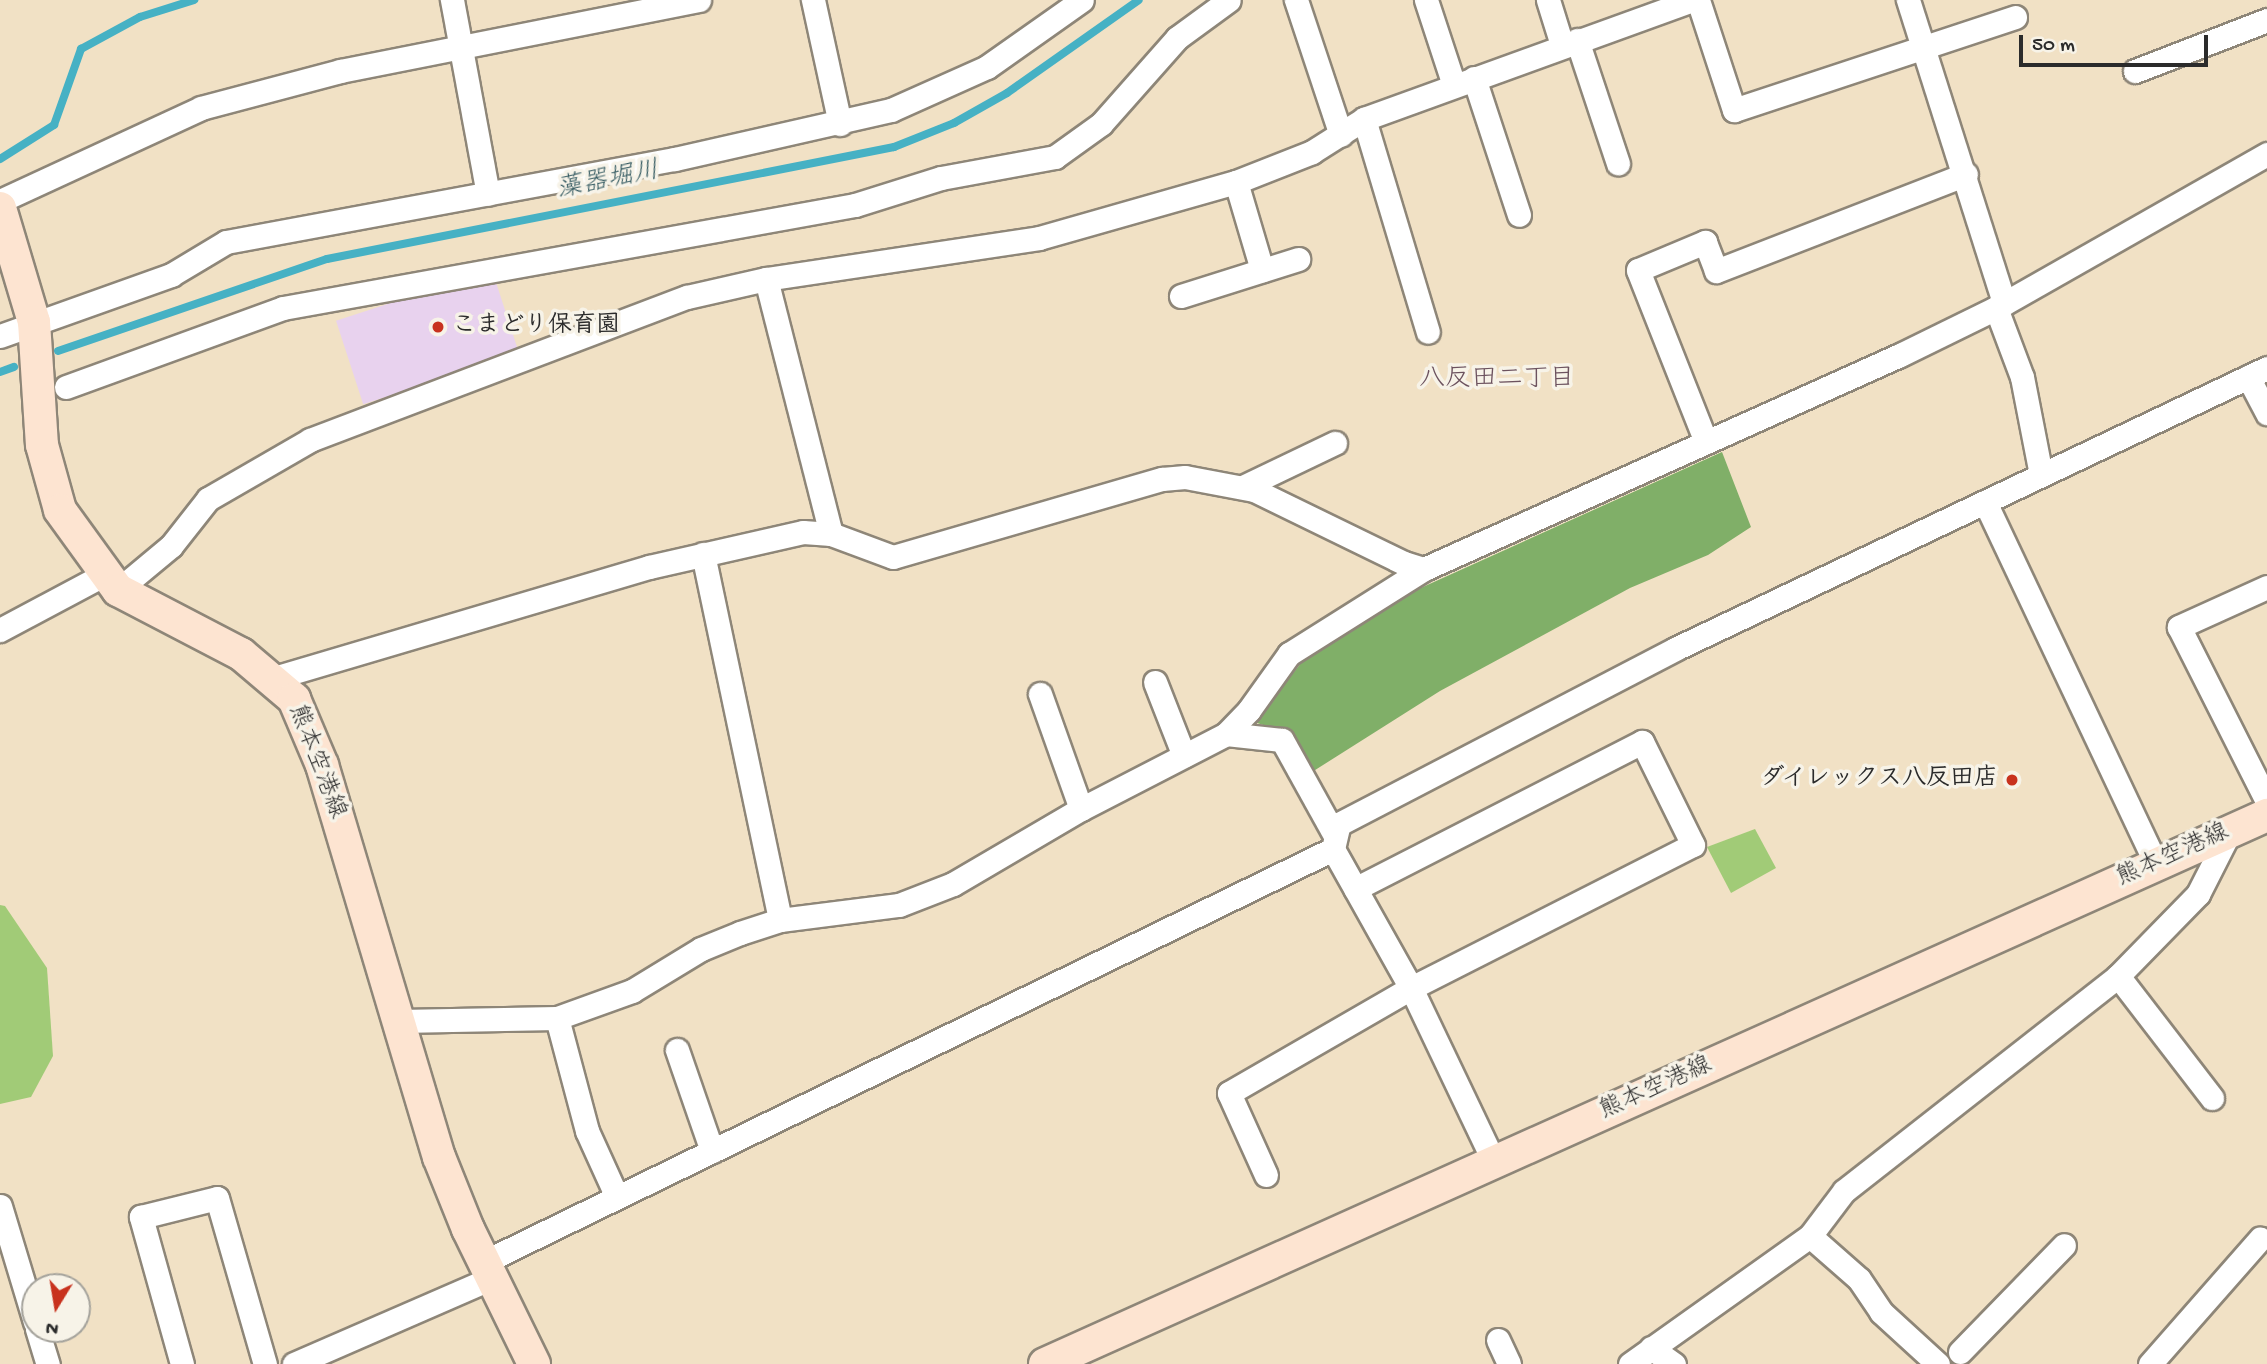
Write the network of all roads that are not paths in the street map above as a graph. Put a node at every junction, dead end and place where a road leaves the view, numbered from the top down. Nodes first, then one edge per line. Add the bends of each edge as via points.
1 (452, 0) edge
2 (699, 0) edge
3 (813, 0) edge
4 (1082, 0) edge
5 (1229, 0) edge
6 (1296, 0) edge
7 (1426, 0) edge
8 (1548, 0) edge
9 (1692, 0) edge
10 (1698, 0) edge
11 (1908, 0) edge
12 (2015, 17) dead end
13 (2267, 20) edge
14 (1569, 42) junction
15 (1922, 47) junction
16 (458, 49) junction
17 (2136, 71) dead end
18 (1464, 81) junction
19 (1364, 119) junction
20 (840, 124) junction
21 (1341, 135) junction
22 (2267, 154) edge
23 (1618, 163) dead end
24 (1966, 174) junction
25 (1236, 182) junction
26 (488, 194) junction
27 (0, 201) edge
28 (0, 208) edge
29 (1519, 215) dead end
30 (1298, 259) dead end
31 (1262, 270) junction
32 (766, 279) junction
33 (1181, 296) dead end
34 (2000, 305) junction
35 (34, 322) junction
36 (1428, 332) dead end
37 (0, 336) edge
38 (2258, 372) edge
39 (66, 387) dead end
40 (2267, 413) edge
41 (1706, 442) junction
42 (1335, 443) dead end
43 (2042, 475) junction
44 (1243, 487) junction
45 (1984, 502) junction
46 (831, 534) junction
47 (703, 554) junction
48 (1424, 569) junction
49 (112, 582) junction
50 (2267, 587) edge
51 (0, 630) edge
52 (274, 678) junction
53 (1155, 682) dead end
54 (1040, 694) dead end
55 (1226, 734) junction
56 (1184, 756) junction
57 (2267, 801) edge
58 (1081, 809) junction
59 (2267, 815) edge
60 (2230, 831) junction
61 (1333, 841) junction
62 (2156, 863) junction
63 (1355, 888) junction
64 (780, 920) junction
65 (2118, 976) junction
66 (1411, 988) junction
67 (556, 1018) junction
68 (399, 1021) junction
69 (677, 1050) dead end
70 (2212, 1098) dead end
71 (712, 1151) junction
72 (1494, 1162) junction
73 (1266, 1175) dead end
74 (617, 1197) junction
75 (0, 1206) edge
76 (1810, 1236) junction
77 (2260, 1240) dead end
78 (2064, 1245) dead end
79 (488, 1270) junction
80 (21, 1276) edge
81 (1498, 1340) dead end
82 (41, 1343) edge
83 (1651, 1348) junction
84 (1961, 1360) edge
85 (48, 1364) edge
86 (182, 1364) edge
87 (265, 1364) edge
88 (295, 1364) edge
89 (534, 1364) edge
90 (1045, 1364) edge
91 (1509, 1364) edge
92 (1630, 1364) edge
93 (1674, 1364) edge
94 (1938, 1364) edge
95 (2150, 1364) edge

1 - 16 street
2 - 16 street
3 - 20 street
4 - 20 street via 987,67 891,110
5 - 39 street via 1177,38 1101,124 1055,157 941,178 855,205 283,308
6 - 21 street
7 - 18 street
8 - 14 street
9 - 14 street
10 - 15 street via 1734,110
11 - 15 street
12 - 15 street
13 - 17 street
14 - 18 street
14 - 23 street
15 - 24 street
16 - 26 street
16 - 27 street via 340,71 201,108
18 - 19 street
18 - 29 street
19 - 21 street
19 - 36 street
20 - 26 street
21 - 25 street via 1280,167
22 - 34 street
24 - 34 street
24 - 41 street via 1716,271 1705,242 1637,270
25 - 31 street
25 - 32 street via 1039,238
26 - 35 street via 226,242 171,275
28 - 35 main road, 熊本空港線
30 - 31 street
31 - 33 street
32 - 46 street
32 - 49 street via 687,297 310,440 208,499 171,546
34 - 41 street
34 - 43 street via 2022,377
35 - 37 street
35 - 49 main road, 熊本空港線 via 48,474 61,510
38 - 40 street
38 - 43 street
41 - 48 street
42 - 44 street
43 - 45 street
44 - 46 street via 1201,477 1162,480 893,557
44 - 48 street
45 - 61 street via 1675,649 1339,824
45 - 62 street
46 - 47 street via 803,532
47 - 52 street
47 - 64 street
48 - 55 street via 1289,654 1250,710
49 - 51 street
49 - 52 main road, 熊本空港線 via 241,654
50 - 57 street via 2179,628
52 - 68 main road, 熊本空港線 via 294,699 322,765
53 - 56 street
54 - 58 street
55 - 56 street
55 - 61 street via 1282,740
56 - 58 street
58 - 64 street via 975,873 911,902
59 - 60 main road, 熊本空港線
60 - 62 main road, 熊本空港線
60 - 65 street via 2198,894
61 - 63 street
61 - 71 street
62 - 72 main road, 熊本空港線
63 - 66 street
63 - 66 street via 1642,742 1693,845
64 - 67 street via 701,949 605,1004
65 - 70 street
65 - 76 street via 1844,1191
66 - 72 street
66 - 73 street via 1229,1093
67 - 68 street
67 - 74 street via 587,1131
68 - 79 main road, 熊本空港線 via 439,1157
69 - 71 street
71 - 74 street
72 - 90 main road, 熊本空港線
74 - 79 street
75 - 80 street
76 - 83 street
76 - 94 street via 1860,1279 1885,1316
77 - 95 street
78 - 84 street
79 - 88 street
79 - 89 main road, 熊本空港線
81 - 91 street
82 - 85 street
83 - 92 street
83 - 93 street
86 - 87 street via 141,1217 217,1198

